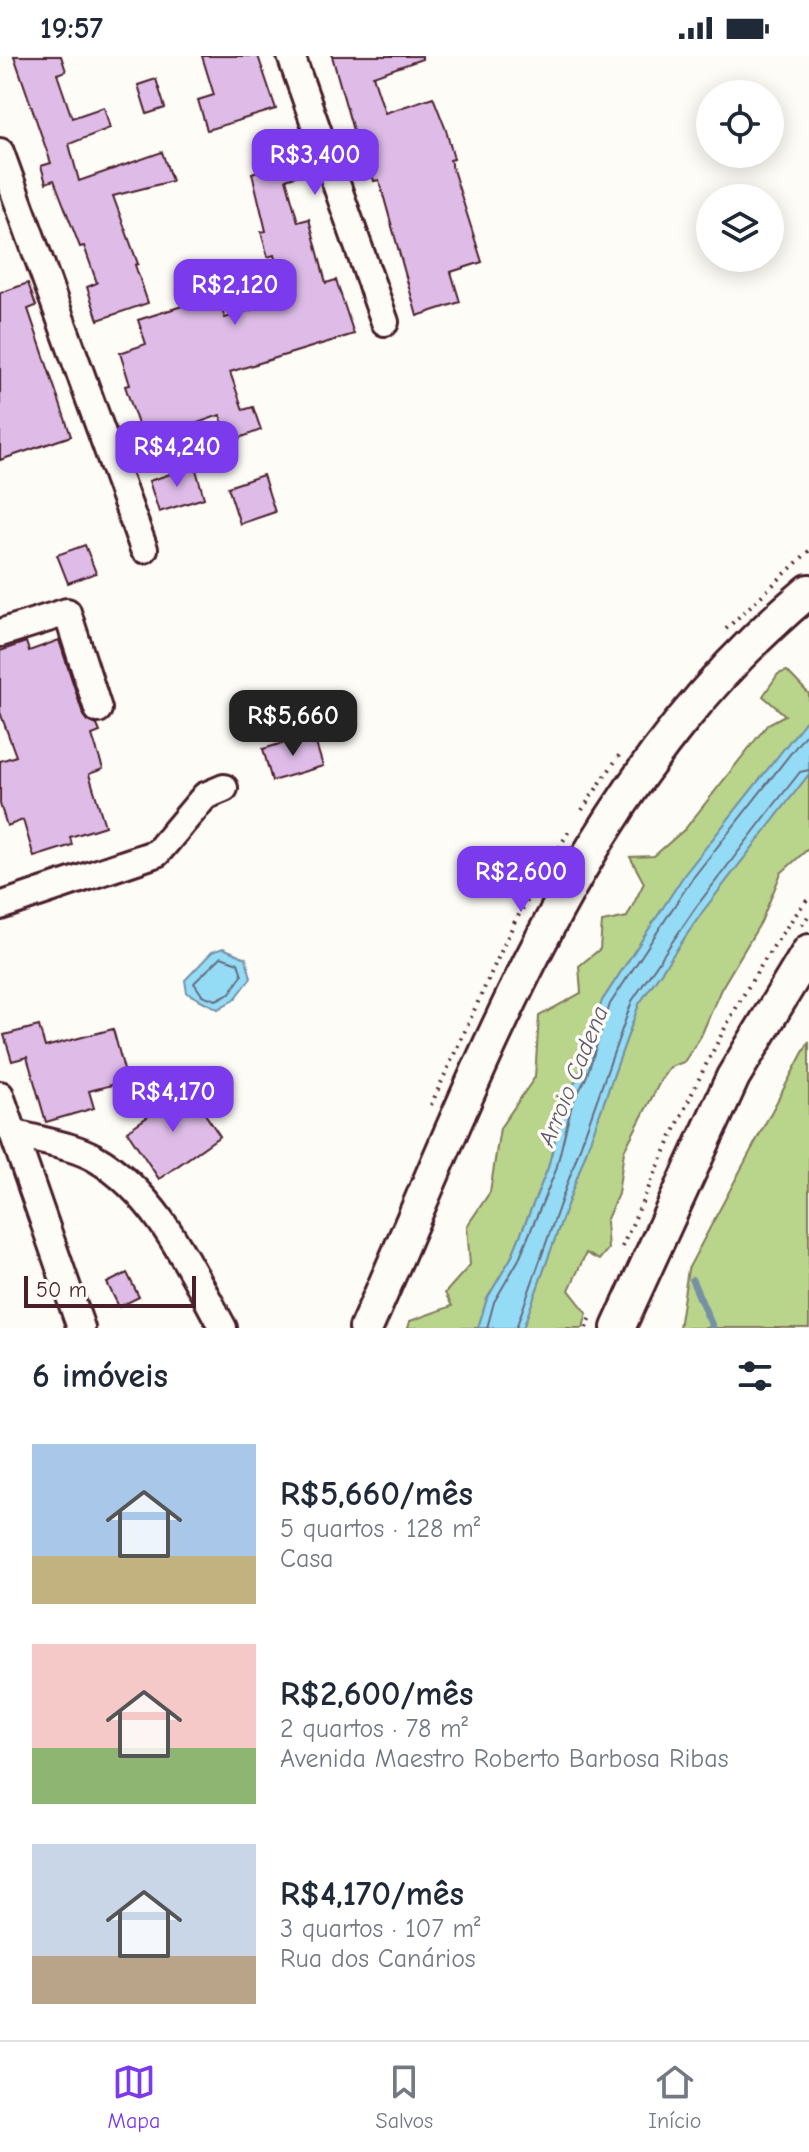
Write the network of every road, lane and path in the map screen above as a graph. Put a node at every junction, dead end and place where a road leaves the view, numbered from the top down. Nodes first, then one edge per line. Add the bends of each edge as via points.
1 (291, 56) edge
2 (0, 152) edge
3 (385, 322) dead end
4 (144, 549) dead end
5 (809, 591) edge
6 (0, 633) edge
7 (98, 709) dead end
8 (224, 788) dead end
9 (0, 906) edge
10 (809, 951) edge
11 (0, 1095) edge
12 (13, 1133) junction
13 (81, 1328) edge
14 (223, 1328) edge
15 (366, 1328) edge
16 (618, 1328) edge

1 - 3 street
2 - 4 street
5 - 15 main road via 723,675 660,749 557,905 483,1056
6 - 7 street via 67,612
8 - 9 street via 205,796 157,853
10 - 16 main road via 733,1077
11 - 12 street
12 - 13 street
12 - 14 street via 95,1158 145,1199

